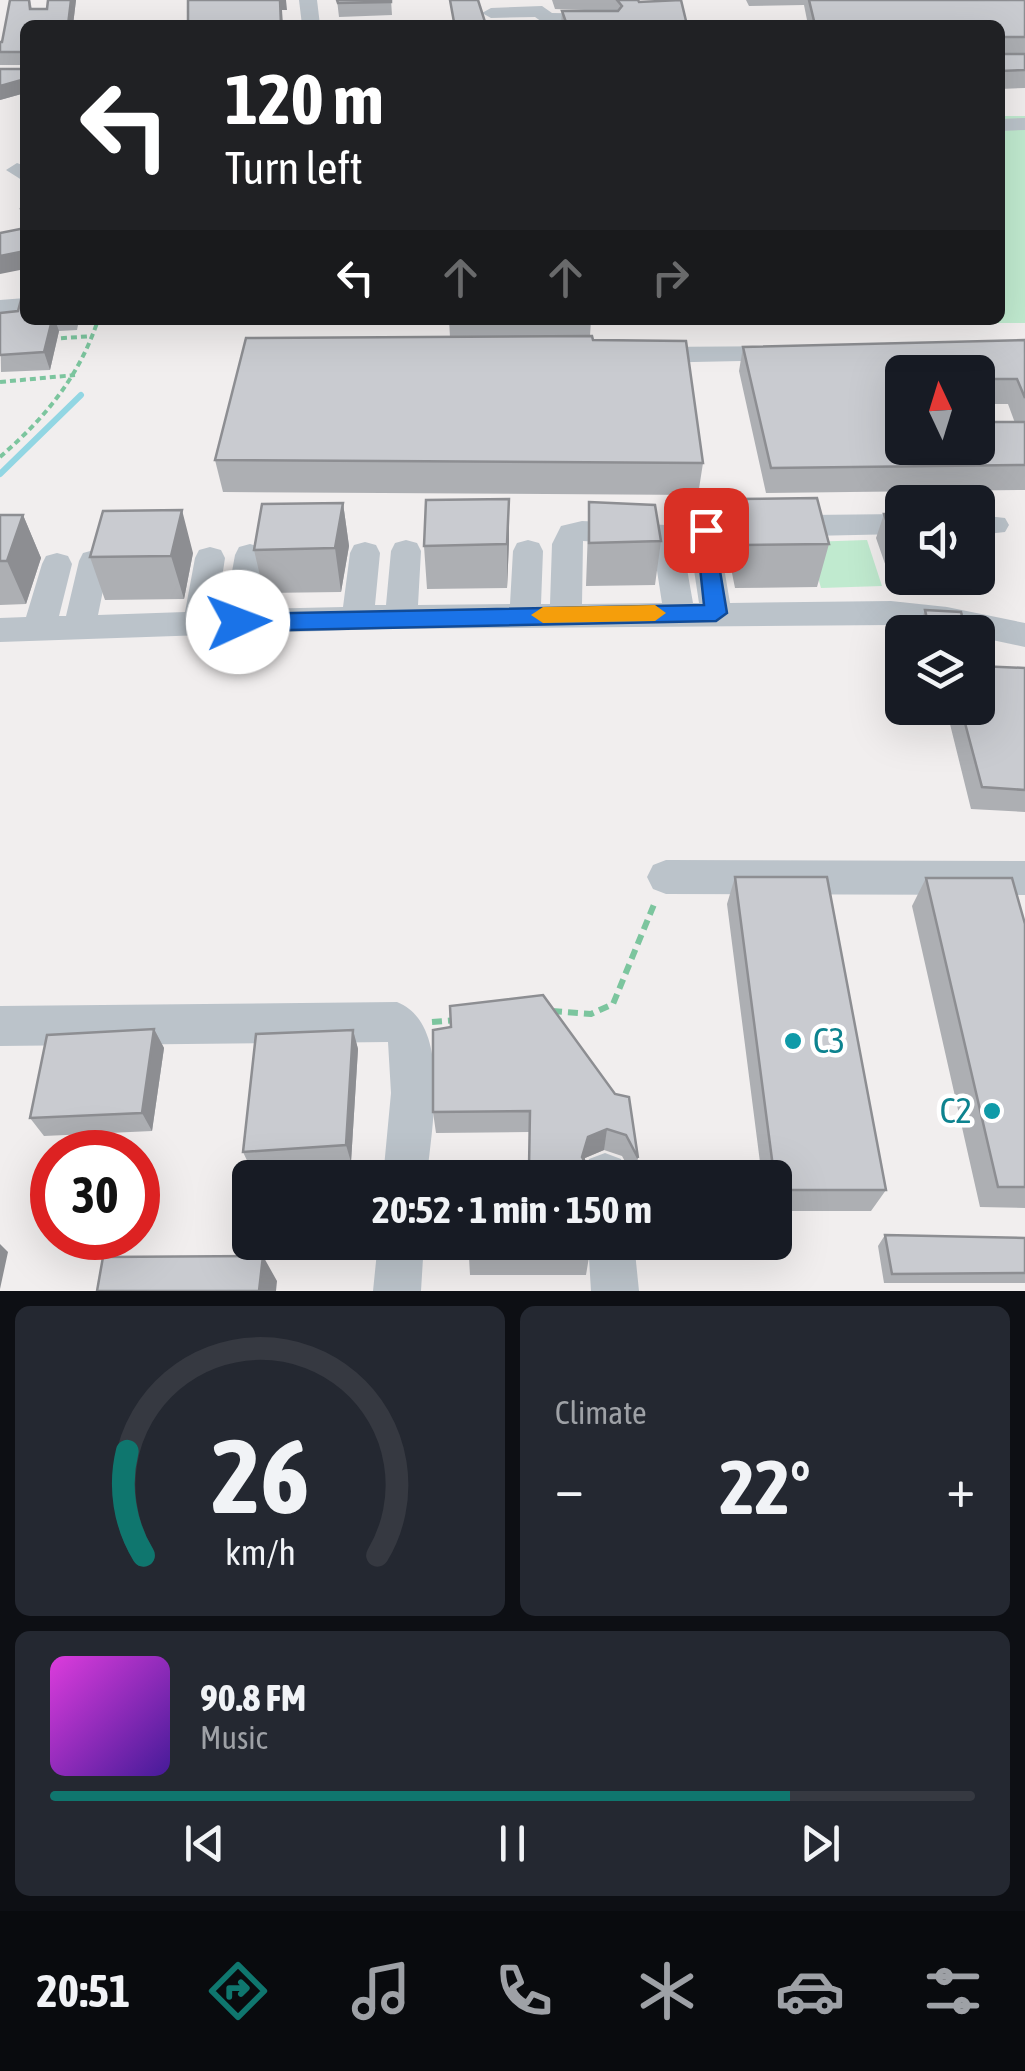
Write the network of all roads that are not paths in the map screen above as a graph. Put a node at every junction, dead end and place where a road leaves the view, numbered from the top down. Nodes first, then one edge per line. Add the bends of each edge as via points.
1 (491, 13) edge
2 (607, 20) edge
3 (809, 354) edge
4 (612, 355) edge
5 (885, 524) edge
6 (528, 551) dead end
7 (406, 552) dead end
8 (364, 553) dead end
9 (250, 555) dead end
10 (210, 558) dead end
11 (94, 560) edge
12 (57, 564) dead end
13 (679, 613) junction
14 (716, 613) junction
15 (566, 614) junction
16 (525, 615) junction
17 (400, 617) junction
18 (358, 618) junction
19 (238, 622) junction
20 (198, 623) junction
21 (38, 628) junction
22 (79, 628) junction
23 (0, 630) edge
24 (1025, 635) edge
25 (666, 877) road end
26 (1025, 878) edge
27 (0, 1026) edge
28 (406, 1160) edge
29 (399, 1260) edge
30 (612, 1260) edge
31 (397, 1291) edge
32 (615, 1291) edge

1 - 2 street via 542,11 544,19
3 - 4 street
5 - 14 street via 706,530
6 - 16 street
7 - 17 street
8 - 18 street
9 - 19 street
10 - 20 street
11 - 22 street
12 - 21 street
13 - 14 street
13 - 15 street
13 - 15 street via 666,536 582,531 566,544
14 - 24 street via 892,614
15 - 16 street
16 - 17 street
17 - 18 street
18 - 19 street
19 - 20 street
20 - 22 street
21 - 22 street
21 - 23 street
25 - 26 street
27 - 28 street via 371,1020 404,1026 413,1052
29 - 31 street
30 - 32 street

